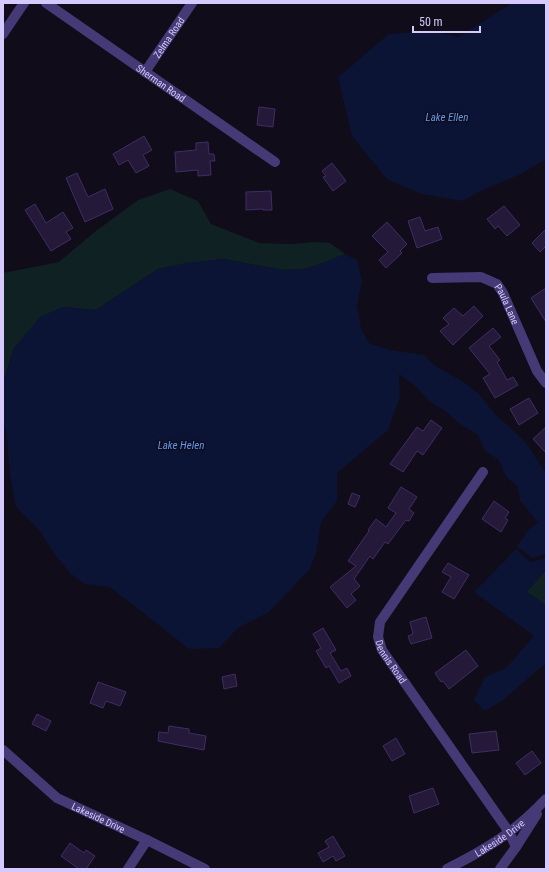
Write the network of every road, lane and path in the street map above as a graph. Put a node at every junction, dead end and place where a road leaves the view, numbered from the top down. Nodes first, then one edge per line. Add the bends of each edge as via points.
1 (24, 3) edge
2 (46, 3) edge
3 (192, 3) edge
4 (3, 34) edge
5 (145, 72) junction
6 (275, 162) dead end
7 (432, 278) dead end
8 (546, 383) edge
9 (482, 472) dead end
10 (3, 750) edge
11 (546, 800) edge
12 (509, 832) junction
13 (147, 840) junction
14 (516, 846) junction
15 (128, 869) edge
16 (205, 869) edge
17 (447, 869) edge
18 (500, 869) edge

1 - 4 street
2 - 5 street, Sherman Road
3 - 5 street, Zelma Road
5 - 6 street, Sherman Road
7 - 8 street, Paula Lane via 481,277 497,284 537,370
9 - 12 street, Dennis Road via 380,622 378,637 382,650
10 - 13 street, Lakeside Drive via 57,798
11 - 12 street, Lakeside Drive
11 - 14 street
12 - 14 street, Dennis Road
12 - 17 street, Lakeside Drive
13 - 15 street
13 - 16 street, Lakeside Drive
14 - 18 street

